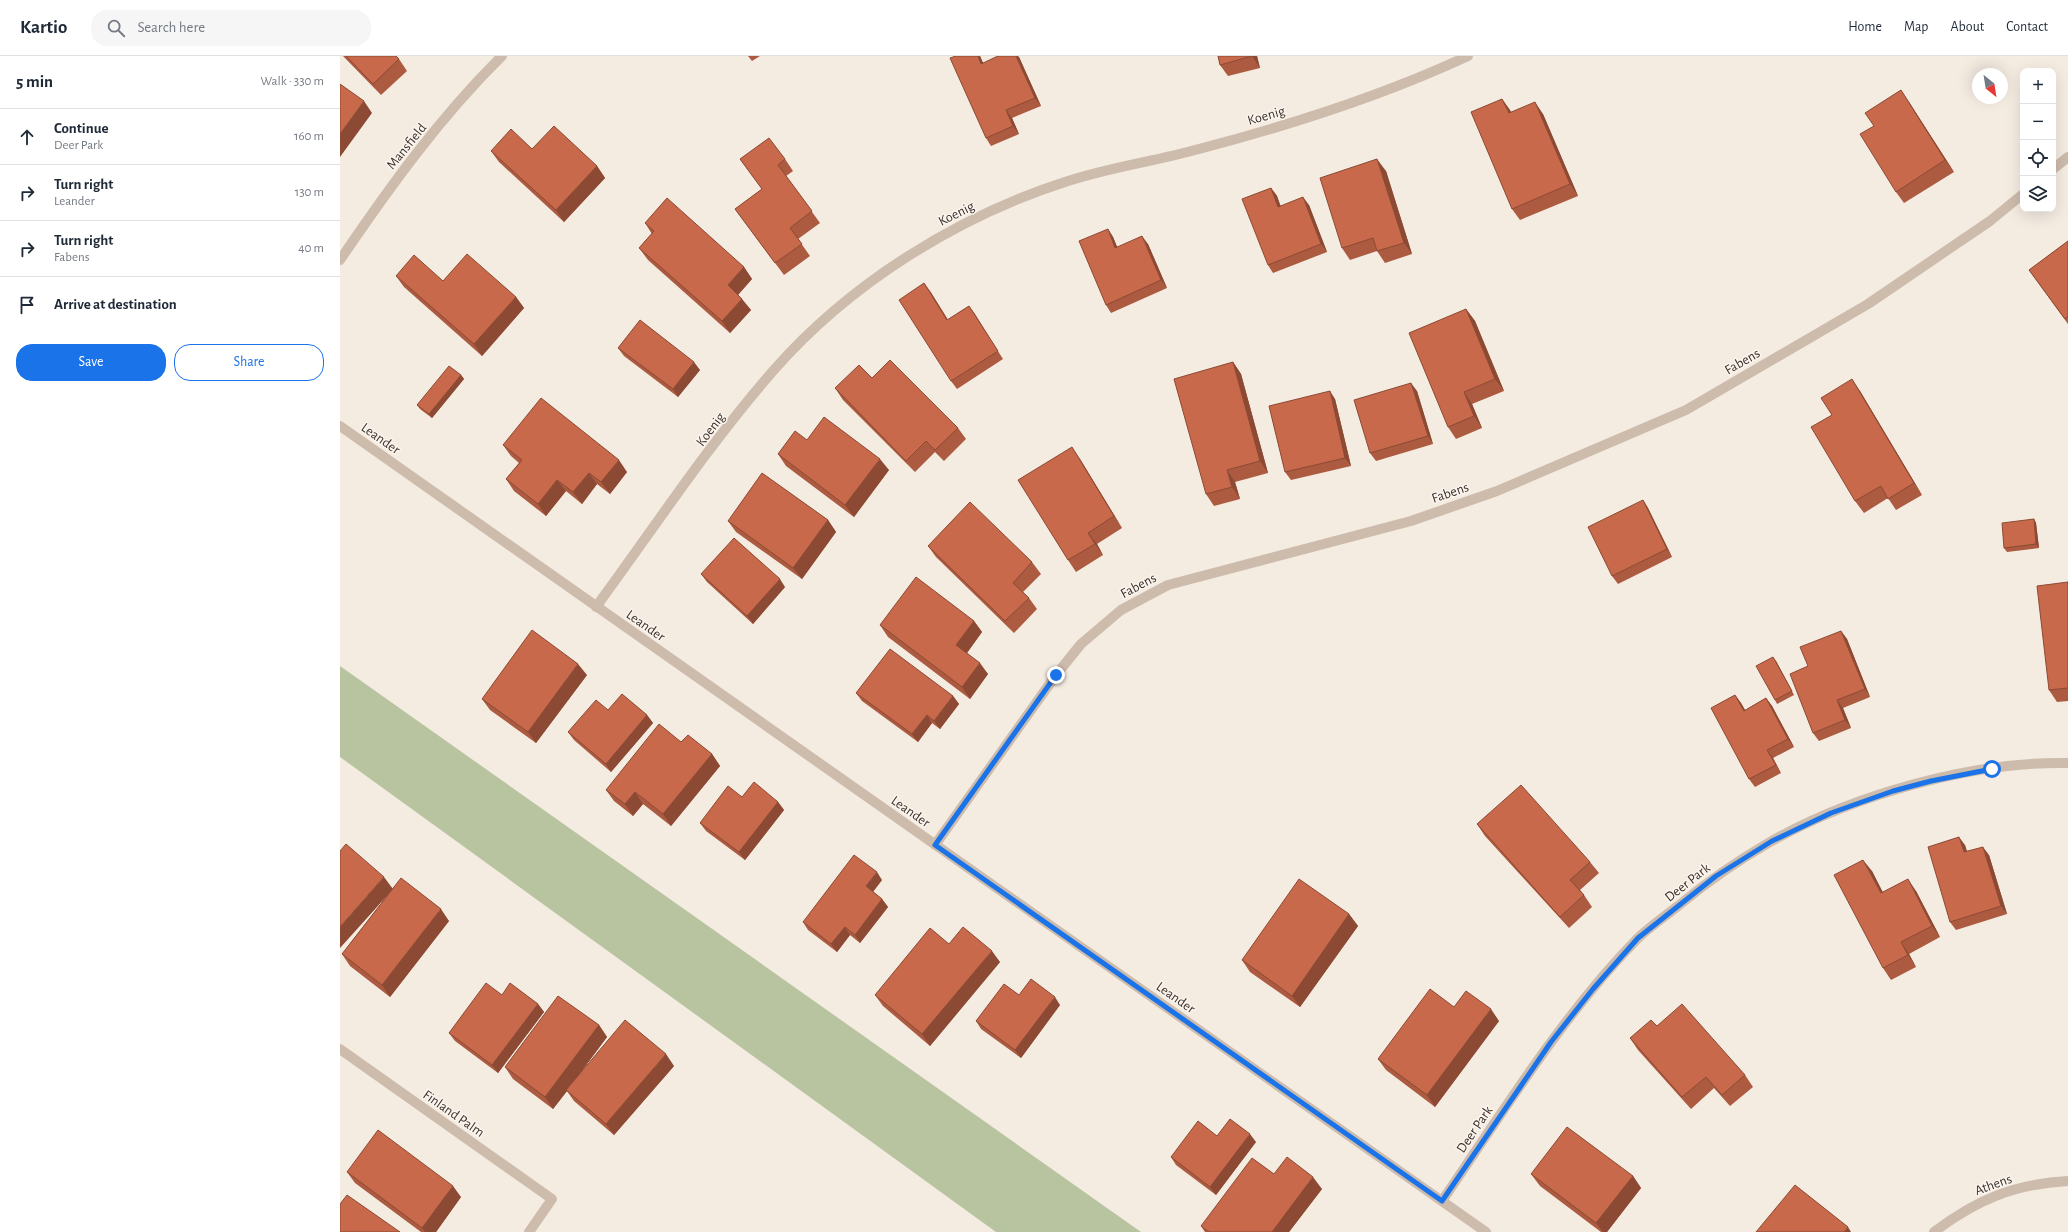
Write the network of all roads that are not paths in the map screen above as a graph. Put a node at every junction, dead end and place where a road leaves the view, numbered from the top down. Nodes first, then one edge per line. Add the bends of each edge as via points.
1 (502, 56) edge
2 (1468, 56) edge
3 (2068, 157) edge
4 (2056, 167) edge
5 (2020, 196) edge
6 (340, 260) edge
7 (340, 426) edge
8 (596, 607) junction
9 (2068, 763) edge
10 (935, 845) junction
11 (340, 1049) edge
12 (2068, 1181) edge
13 (1442, 1201) junction
14 (529, 1232) edge
15 (1486, 1232) edge
16 (1934, 1232) edge

1 - 6 street, Mansfield via 472,86 386,193
2 - 8 street, Koenig via 1334,110 1198,150 1069,180 1002,206 939,237 880,276 824,320 774,370 722,435
3 - 4 street
5 - 10 street, Fabens via 1990,221 1868,304 1686,410 1497,491 1411,520 1168,585 1121,610 1081,644 1061,669
7 - 8 street, Leander
8 - 10 street, Leander
9 - 13 street, Deer Park via 1992,769 1893,791 1831,813 1772,841 1716,876 1638,938 1593,989 1551,1042
10 - 13 street, Leander
11 - 14 street, Finland Palm via 552,1199
12 - 16 street, Athens via 2050,1182 2000,1193 1960,1213
13 - 15 street, Leander

